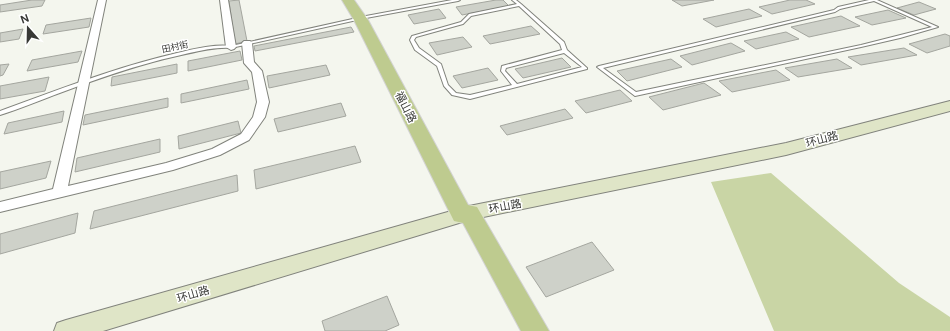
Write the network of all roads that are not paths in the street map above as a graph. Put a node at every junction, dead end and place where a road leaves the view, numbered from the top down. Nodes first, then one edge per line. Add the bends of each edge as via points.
1 (102, 0) edge
2 (224, 0) edge
3 (348, 0) edge
4 (356, 0) edge
5 (458, 0) edge
6 (514, 0) edge
7 (874, 0) edge
8 (520, 5) junction
9 (363, 17) junction
10 (247, 43) junction
11 (231, 47) junction
12 (566, 51) junction
13 (82, 84) junction
14 (516, 86) junction
15 (950, 106) edge
16 (0, 113) edge
17 (59, 194) junction
18 (0, 208) edge
19 (469, 213) junction
20 (66, 331) edge
21 (535, 331) edge

1 - 13 street
2 - 11 street
3 - 9 main road, 福山路
4 - 9 main road
5 - 9 lane, 田村街
6 - 8 lane
7 - 7 lane via 936,27 892,39 634,94 599,67 835,12 839,8
8 - 12 lane via 562,43
8 - 14 lane via 470,15 462,23 414,36 412,40 417,49 439,65 446,86 454,94 470,97
9 - 10 lane, 田村街
9 - 19 main road, 福山路
10 - 11 lane, 田村街
10 - 17 street via 249,63 257,72 263,102 259,117 245,137 216,152 168,167
11 - 13 lane, 田村街 via 221,45 166,56
12 - 14 lane via 504,67 503,71
12 - 14 lane via 585,68
13 - 16 lane, 田村街
13 - 17 street
15 - 19 main road, 环山路 via 786,149
17 - 18 street
19 - 20 main road, 环山路
19 - 21 main road, 福山路

